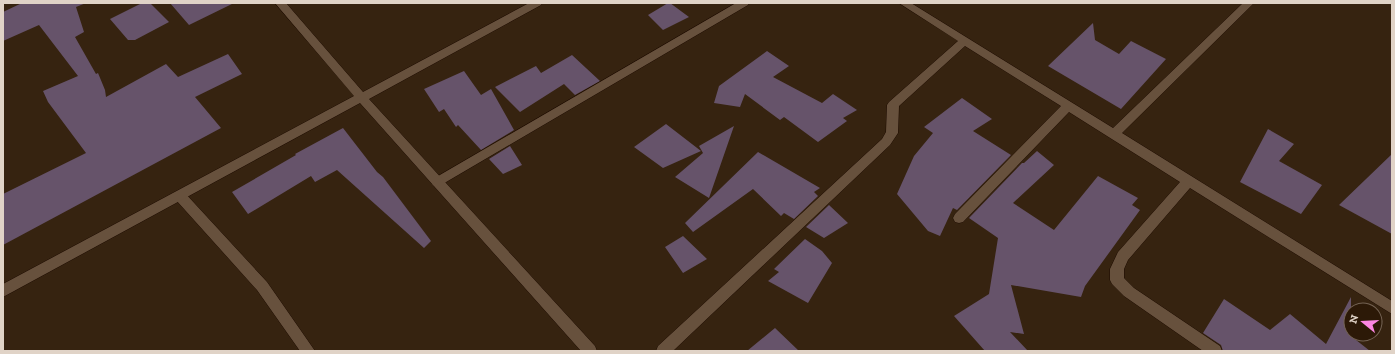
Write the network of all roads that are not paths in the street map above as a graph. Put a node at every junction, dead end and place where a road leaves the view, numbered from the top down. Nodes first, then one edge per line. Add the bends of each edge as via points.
1 (280, 3) edge
2 (537, 3) edge
3 (744, 3) edge
4 (904, 3) edge
5 (1249, 3) edge
6 (965, 41) junction
7 (362, 98) junction
8 (1068, 106) junction
9 (1114, 134) junction
10 (1188, 181) junction
11 (437, 182) junction
12 (180, 196) junction
13 (960, 218) dead end
14 (3, 291) edge
15 (1392, 308) edge
16 (308, 351) edge
17 (590, 351) edge
18 (663, 351) edge
19 (1215, 351) edge

1 - 7 street
2 - 7 street
3 - 11 street
4 - 6 street
5 - 9 street
6 - 8 street
6 - 18 street via 898,99 894,105 892,132 886,142
7 - 11 street
7 - 12 street
8 - 9 street
8 - 13 street
9 - 10 street
10 - 15 street
10 - 19 street via 1123,256 1117,269 1117,280 1129,292
11 - 17 street
12 - 14 street
12 - 16 street via 262,286

